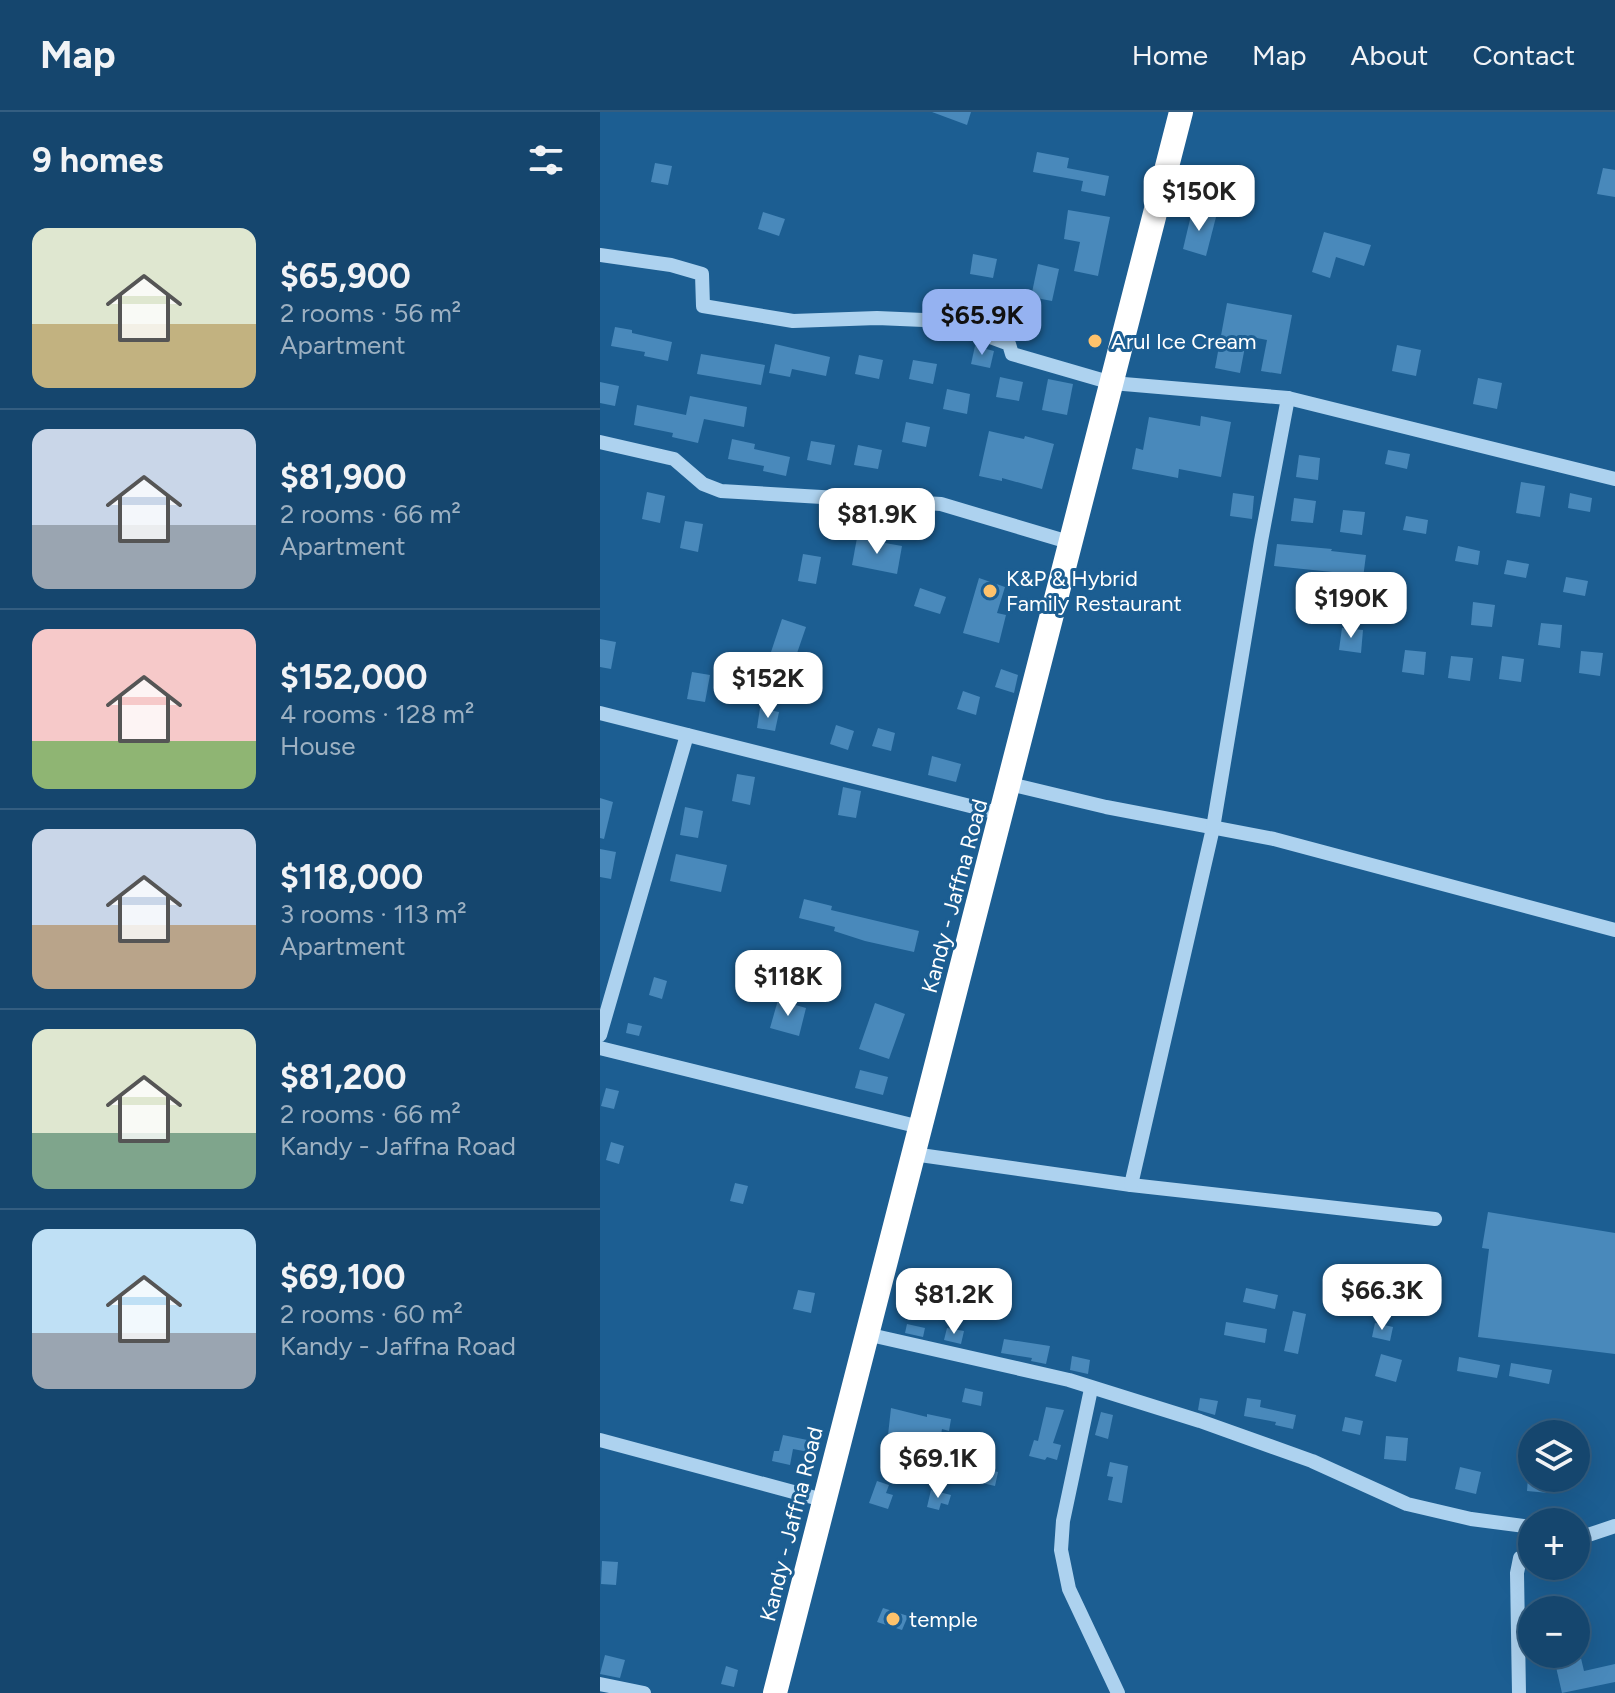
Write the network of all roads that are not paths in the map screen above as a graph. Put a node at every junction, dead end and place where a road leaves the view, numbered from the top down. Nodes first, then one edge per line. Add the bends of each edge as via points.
1 (1181, 112) edge
2 (600, 255) edge
3 (1112, 383) junction
4 (1288, 398) junction
5 (600, 442) edge
6 (1615, 479) edge
7 (1072, 543) junction
8 (600, 713) edge
9 (687, 735) junction
10 (1010, 784) junction
11 (1002, 814) junction
12 (1213, 828) junction
13 (1615, 930) edge
14 (600, 1035) edge
15 (600, 1048) edge
16 (920, 1127) junction
17 (913, 1154) junction
18 (1131, 1185) junction
19 (1435, 1219) dead end
20 (866, 1334) junction
21 (1091, 1389) junction
22 (600, 1440) edge
23 (823, 1500) junction
24 (1518, 1525) edge
25 (1615, 1526) edge
26 (1590, 1534) edge
27 (1518, 1568) edge
28 (600, 1684) edge
29 (644, 1693) edge
30 (775, 1693) edge
31 (1118, 1693) edge
32 (1519, 1693) edge

1 - 3 highway, Kandy - Jaffna Road
2 - 3 street via 702,274 703,306 793,321 947,321 1009,344 1012,354
3 - 4 street
3 - 7 highway, Kandy - Jaffna Road
4 - 6 street
4 - 12 street
5 - 7 street via 674,459 703,484 721,491 941,504
7 - 10 highway, Kandy - Jaffna Road
8 - 9 street
9 - 11 street
9 - 14 street
10 - 11 highway, Kandy - Jaffna Road
10 - 12 street
11 - 16 highway, Kandy - Jaffna Road
12 - 13 street via 1274,839
12 - 18 street
15 - 16 street
16 - 17 highway, Kandy - Jaffna Road
17 - 18 street
17 - 20 highway, Kandy - Jaffna Road
18 - 19 street
20 - 21 street
20 - 23 highway, Kandy - Jaffna Road
21 - 24 street via 1312,1461 1407,1504
21 - 31 street via 1061,1550 1069,1589
22 - 23 street
23 - 30 highway, Kandy - Jaffna Road
25 - 26 street
27 - 32 street
28 - 29 street

